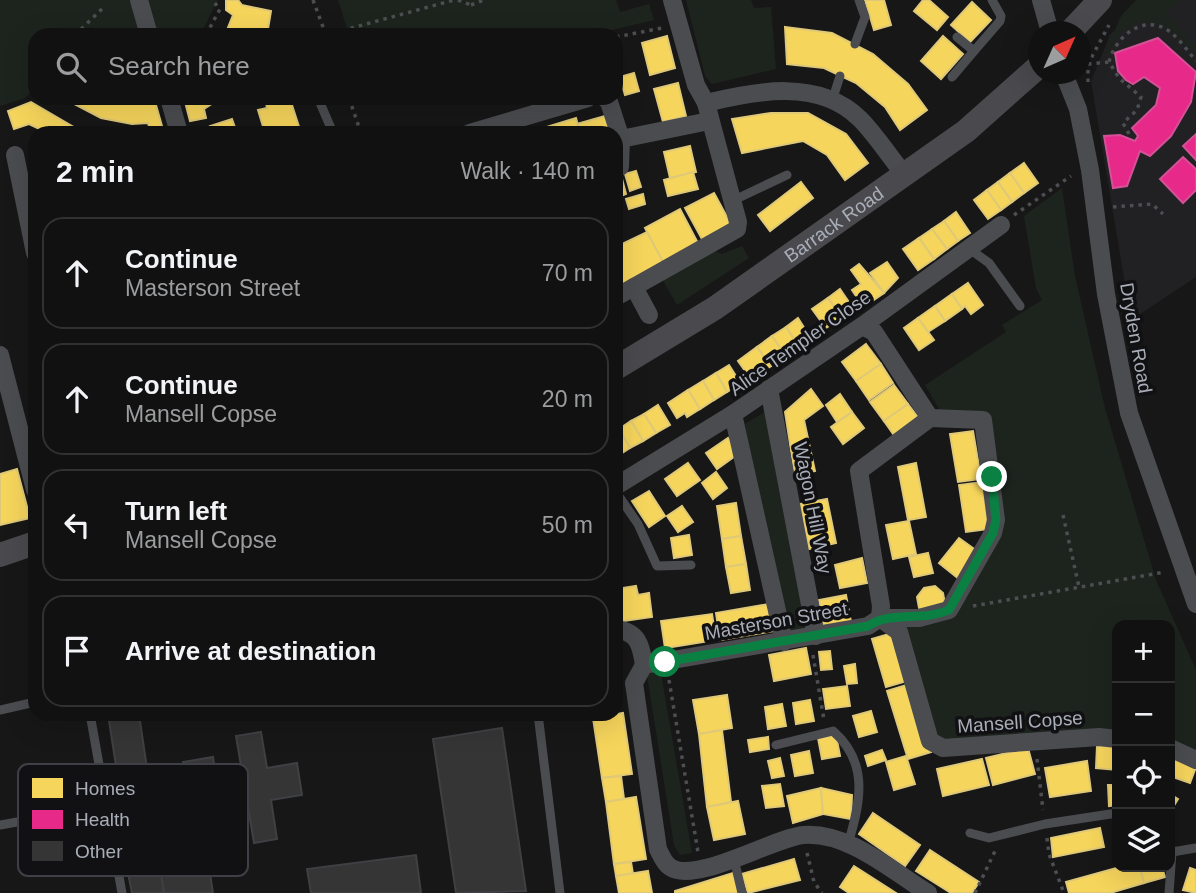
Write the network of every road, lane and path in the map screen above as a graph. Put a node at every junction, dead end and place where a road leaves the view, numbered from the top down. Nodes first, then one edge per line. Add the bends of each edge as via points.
1 (139, 0) edge
2 (212, 0) edge
3 (313, 0) edge
4 (456, 0) edge
5 (465, 0) edge
6 (484, 0) edge
7 (672, 0) edge
8 (859, 0) edge
9 (992, 0) edge
10 (1041, 0) edge
11 (1098, 2) edge
12 (471, 5) junction
13 (105, 6) dead end
14 (1047, 21) edge
15 (1080, 21) edge
16 (678, 25) junction
17 (82, 28) edge
18 (147, 28) edge
19 (210, 28) edge
20 (323, 28) edge
21 (352, 28) edge
22 (623, 36) edge
23 (957, 37) dead end
24 (855, 44) dead end
25 (974, 51) junction
26 (1091, 58) edge
27 (1196, 61) edge
28 (1110, 62) junction
29 (1091, 64) edge
30 (840, 76) dead end
31 (1028, 76) edge
32 (952, 77) dead end
33 (1067, 84) edge
34 (832, 101) junction
35 (171, 105) edge
36 (321, 105) edge
37 (351, 105) edge
38 (566, 105) edge
39 (610, 105) edge
40 (707, 112) junction
41 (177, 126) edge
42 (330, 126) edge
43 (359, 126) edge
44 (497, 126) edge
45 (617, 126) edge
46 (1129, 134) dead end
47 (623, 138) edge
48 (15, 155) dead end
49 (1090, 170) junction
50 (904, 174) junction
51 (786, 175) dead end
52 (1109, 194) dead end
53 (732, 201) junction
54 (1112, 207) dead end
55 (1118, 207) dead end
56 (28, 210) edge
57 (1163, 214) dead end
58 (1001, 225) joint
59 (968, 248) junction
60 (623, 291) edge
61 (1020, 306) dead end
62 (649, 315) dead end
63 (862, 326) junction
64 (0, 355) edge
65 (623, 364) edge
66 (769, 389) junction
67 (733, 414) junction
68 (930, 418) junction
69 (28, 463) edge
70 (623, 482) edge
71 (623, 502) edge
72 (1063, 515) dead end
73 (28, 545) edge
74 (0, 555) edge
75 (691, 565) dead end
76 (1181, 567) junction
77 (1079, 587) junction
78 (1196, 604) edge
79 (949, 610) junction
80 (880, 618) junction
81 (623, 631) edge
82 (813, 636) junction
83 (785, 642) junction
84 (665, 662) junction
85 (644, 665) junction
86 (28, 703) edge
87 (0, 709) edge
88 (91, 721) edge
89 (539, 721) edge
90 (826, 733) junction
91 (1112, 738) edge
92 (775, 745) dead end
93 (1175, 750) edge
94 (1196, 760) edge
95 (99, 764) edge
96 (1112, 814) edge
97 (18, 822) edge
98 (0, 825) edge
99 (970, 833) dead end
100 (802, 835) junction
101 (1001, 835) junction
102 (848, 844) junction
103 (1196, 848) edge
104 (1175, 849) edge
105 (734, 859) junction
106 (700, 868) junction
107 (1170, 872) edge
108 (559, 893) edge
109 (743, 893) edge
110 (822, 893) edge
111 (928, 893) edge
112 (975, 893) edge
113 (1169, 893) edge

1 - 18 street
2 - 19 path via 220,9
3 - 20 path
4 - 12 path
4 - 21 path
5 - 12 path
6 - 12 path
7 - 16 street
8 - 24 lane via 865,17
9 - 25 lane via 1000,21
10 - 14 street
11 - 15 street
11 - 26 path via 1111,21
13 - 17 path
16 - 22 path
16 - 40 street
23 - 25 lane
25 - 32 lane
27 - 28 path via 1166,29 1155,25 1125,34 1113,47
28 - 29 path
28 - 46 path via 1119,78 1140,97 1137,110 1123,123
30 - 34 lane
31 - 50 street, Barrack Road via 966,131
33 - 49 street, Dryden Road via 1078,109
34 - 40 street via 783,91
34 - 50 street via 861,119
35 - 41 street
36 - 42 lane
37 - 43 path
38 - 44 street
39 - 45 street
40 - 47 street
40 - 53 street
48 - 56 street
49 - 58 path via 1074,174
49 - 76 street, Dryden Road via 1106,293 1129,413
50 - 65 street, Barrack Road via 715,308
51 - 53 lane
52 - 54 path
53 - 60 street via 738,222 732,234
55 - 57 path via 1152,204
58 - 59 street, Alice Templer Close
59 - 61 lane via 989,263
59 - 63 street, Alice Templer Close
60 - 62 street
63 - 66 street, Alice Templer Close
63 - 68 street via 874,332
64 - 69 street
66 - 67 street, Alice Templer Close
66 - 82 street, Wagon Hill Way
67 - 70 street, Alice Templer Close
67 - 83 street
68 - 79 street via 983,420 995,509 993,533
68 - 80 street via 859,471
71 - 75 lane via 657,566
72 - 77 path
73 - 74 street
76 - 77 path
76 - 78 street, Dryden Road
77 - 79 path
79 - 80 street via 919,618
80 - 82 street, Masterson Street via 868,626
80 - 91 street, Mansell Copse via 899,632 930,741 943,748
81 - 85 street via 637,638
82 - 83 street, Masterson Street
82 - 90 path
83 - 84 street, Masterson Street
84 - 85 street, Masterson Street
84 - 106 path
85 - 106 street via 634,683 658,849 670,867 681,871
86 - 87 lane
88 - 95 lane
89 - 108 lane
90 - 92 lane
90 - 102 lane via 832,731 839,737 861,789
93 - 94 street
96 - 101 lane
97 - 98 lane
99 - 101 lane via 989,838
100 - 102 street
100 - 105 street
100 - 110 path via 814,882
101 - 112 path
102 - 111 street
103 - 104 lane
105 - 106 street
105 - 109 lane
107 - 113 lane

